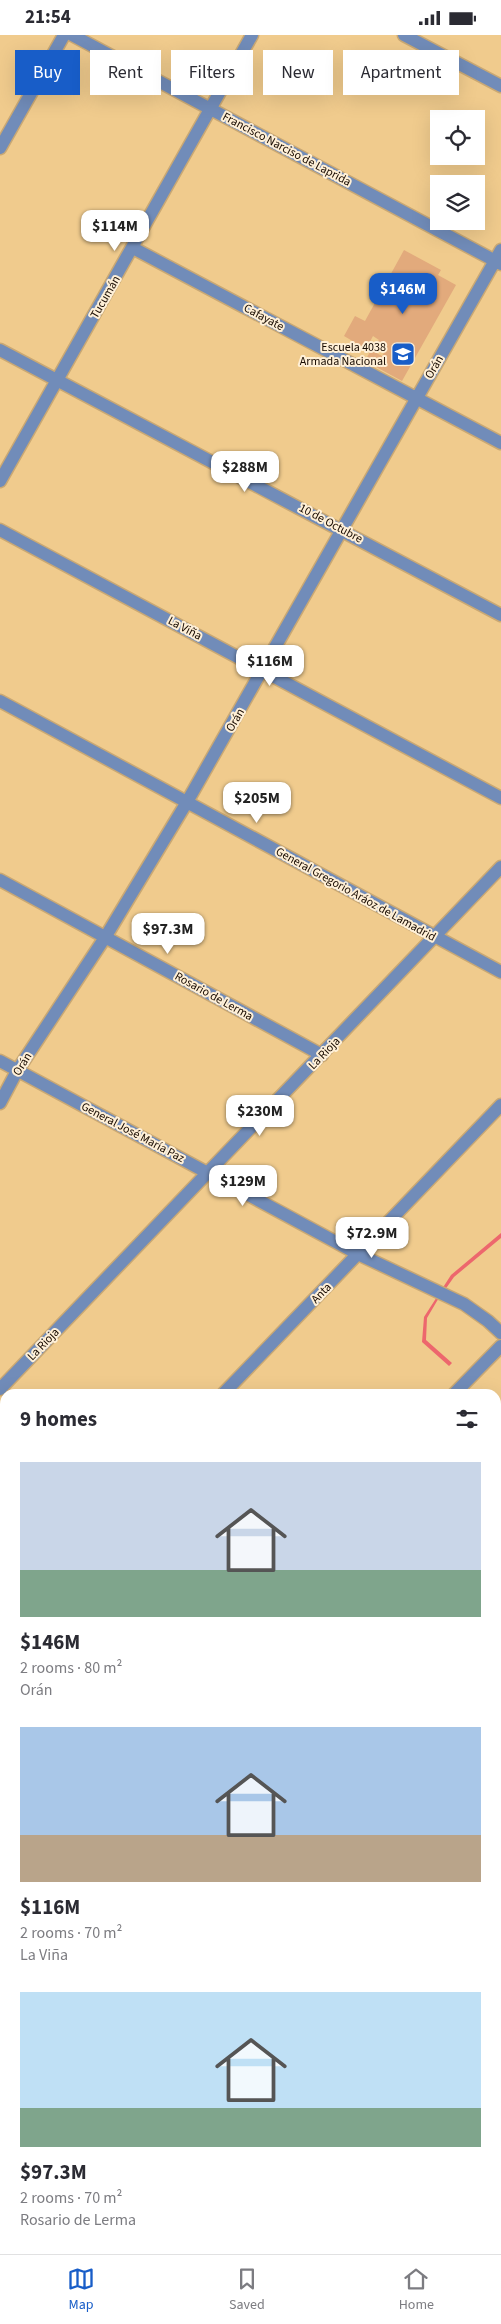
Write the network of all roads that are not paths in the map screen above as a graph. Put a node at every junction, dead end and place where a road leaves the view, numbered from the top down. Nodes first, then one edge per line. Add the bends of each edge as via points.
1 (64, 35) edge
2 (72, 35) edge
3 (252, 35) edge
4 (404, 35) edge
5 (501, 86) edge
6 (211, 108) junction
7 (0, 148) edge
8 (133, 248) junction
9 (499, 258) edge
10 (0, 350) edge
11 (58, 379) junction
12 (416, 398) junction
13 (501, 443) edge
14 (0, 481) edge
15 (343, 529) junction
16 (0, 530) edge
17 (501, 615) edge
18 (264, 670) junction
19 (0, 701) edge
20 (501, 798) edge
21 (188, 802) junction
22 (501, 867) edge
23 (0, 880) edge
24 (106, 936) junction
25 (435, 937) junction
26 (501, 972) edge
27 (322, 1055) junction
28 (0, 1061) edge
29 (17, 1071) junction
30 (0, 1103) edge
31 (501, 1105) edge
32 (207, 1172) junction
33 (358, 1254) junction
34 (501, 1333) edge
35 (501, 1346) edge
36 (0, 1389) edge
37 (228, 1389) edge
38 (459, 1389) edge

1 - 7 street
2 - 6 street, Francisco Narciso de Laprida
3 - 6 street, Tucumán
4 - 5 street
6 - 8 street, Tucumán
6 - 9 street, Francisco Narciso de Laprida
8 - 11 street, Tucumán
8 - 12 street, Cafayate
9 - 12 street, Orán
10 - 11 street, 10 de Octubre
11 - 14 street, Tucumán
11 - 15 street, 10 de Octubre
12 - 13 street, Cafayate
12 - 15 street, Orán
15 - 17 street, 10 de Octubre
15 - 18 street, Orán
16 - 18 street, La Viña
18 - 20 street, La Viña
18 - 21 street, Orán
19 - 21 street, General Gregorio Aráoz de Lamadrid
21 - 24 street, Orán
21 - 25 street, General Gregorio Aráoz de Lamadrid
22 - 25 street, La Rioja
23 - 24 street, Rosario de Lerma
24 - 27 street, Rosario de Lerma
24 - 29 street, Orán
25 - 26 street, General Gregorio Aráoz de Lamadrid
25 - 27 street, La Rioja
27 - 32 street, La Rioja
28 - 29 street, General José María Paz
29 - 30 street, Orán
29 - 32 street, General José María Paz
31 - 33 street, Anta
32 - 33 street, General José María Paz
32 - 36 street, La Rioja
33 - 34 street, General José María Paz via 464,1304
33 - 37 street, Anta
35 - 38 street

